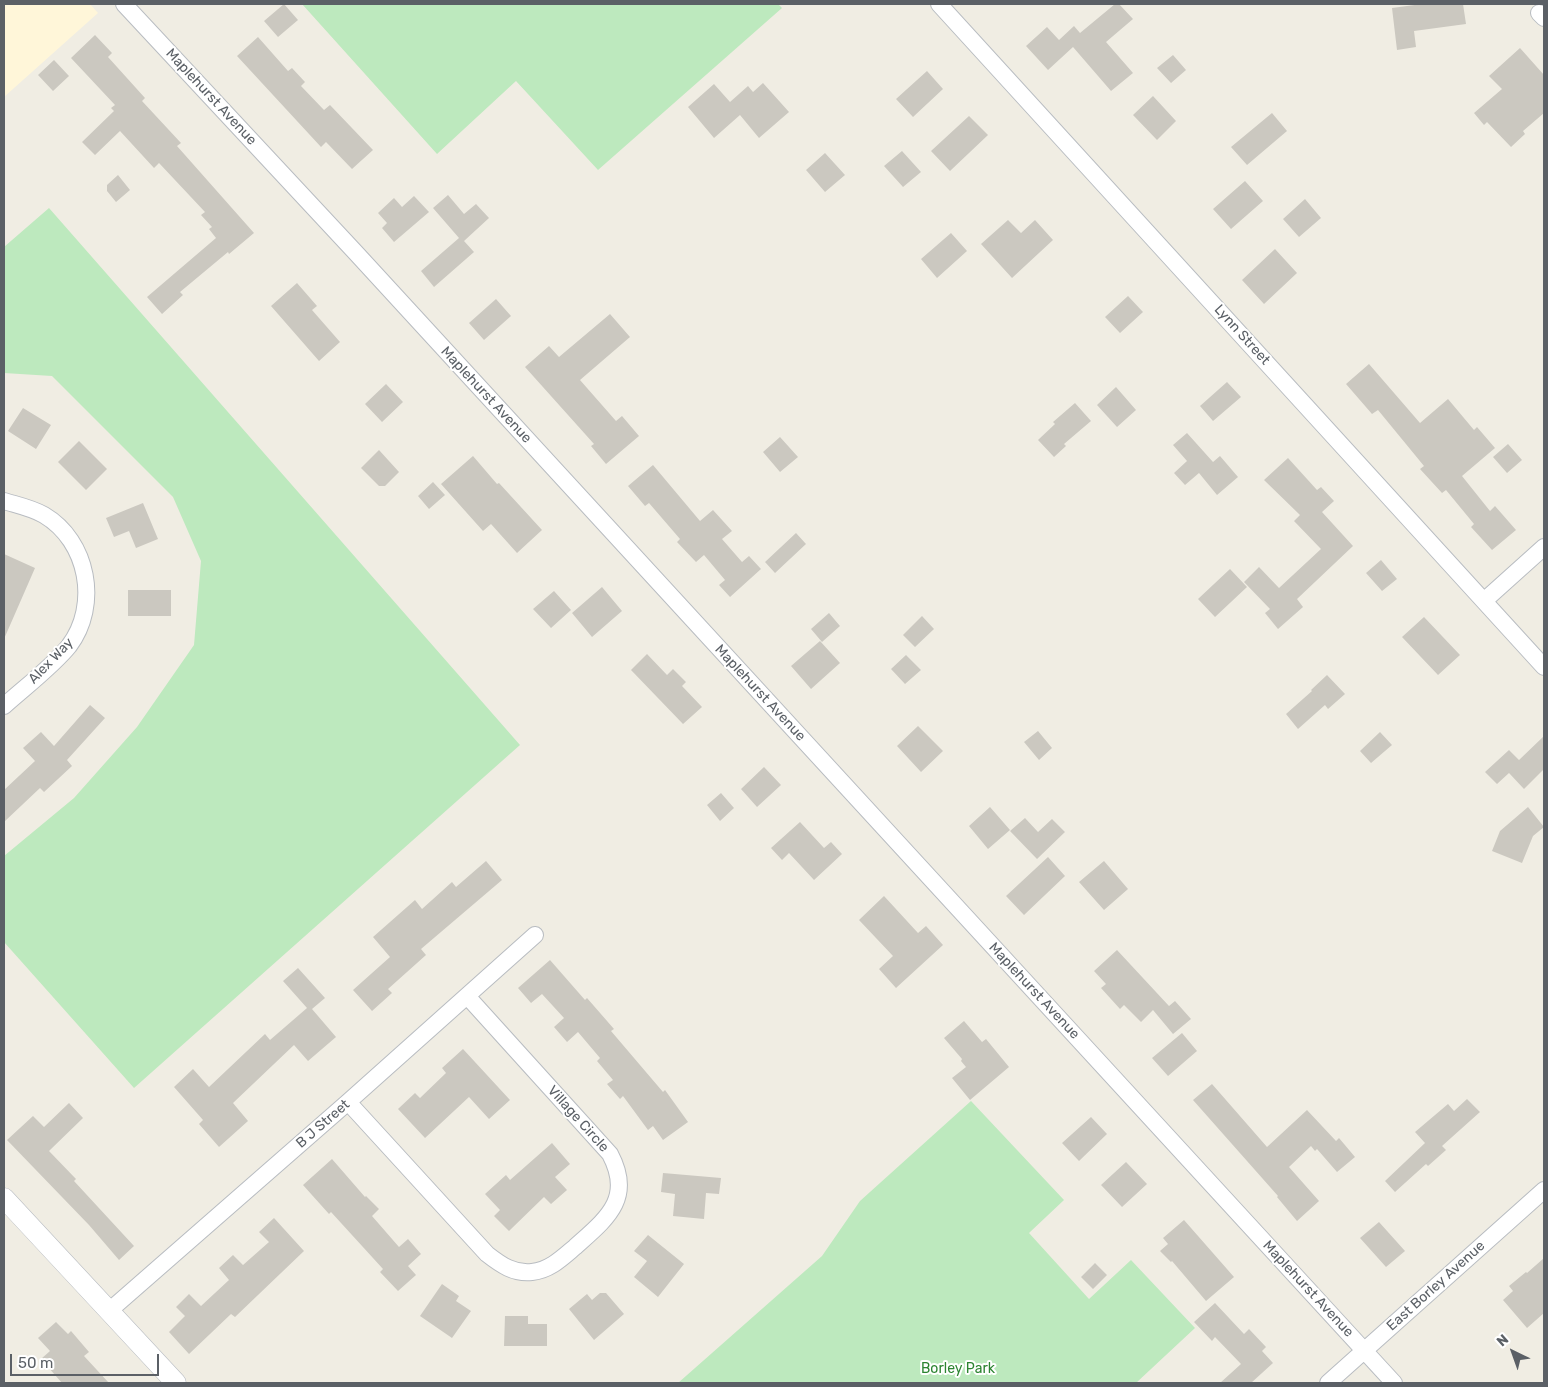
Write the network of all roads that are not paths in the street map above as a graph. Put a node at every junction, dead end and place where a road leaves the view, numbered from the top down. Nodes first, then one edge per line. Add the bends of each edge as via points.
1 (124, 4) edge
2 (939, 4) edge
3 (4, 501) edge
4 (1544, 547) edge
5 (1485, 600) junction
6 (1544, 667) edge
7 (4, 706) edge
8 (535, 935) dead end
9 (467, 996) junction
10 (348, 1102) junction
11 (1544, 1190) edge
12 (4, 1198) edge
13 (109, 1311) junction
14 (1364, 1350) junction
15 (176, 1383) edge
16 (1328, 1383) edge
17 (1394, 1383) edge

1 - 14 street, Maplehurst Avenue
2 - 5 street, Lynn Street
3 - 7 street, Alex Way via 44,515 62,530 83,564 87,595 80,626 68,647
4 - 5 street
5 - 6 street, Lynn Street
8 - 9 street, B J Street
9 - 10 street, B J Street
9 - 10 street, Village Circle via 616,1164 620,1183 616,1201 601,1224 555,1264 544,1269 532,1272 502,1266 487,1254
10 - 13 street, B J Street
11 - 14 street, East Borley Avenue
12 - 13 street
13 - 15 street
14 - 16 street, East Borley Avenue
14 - 17 street, Maplehurst Avenue

